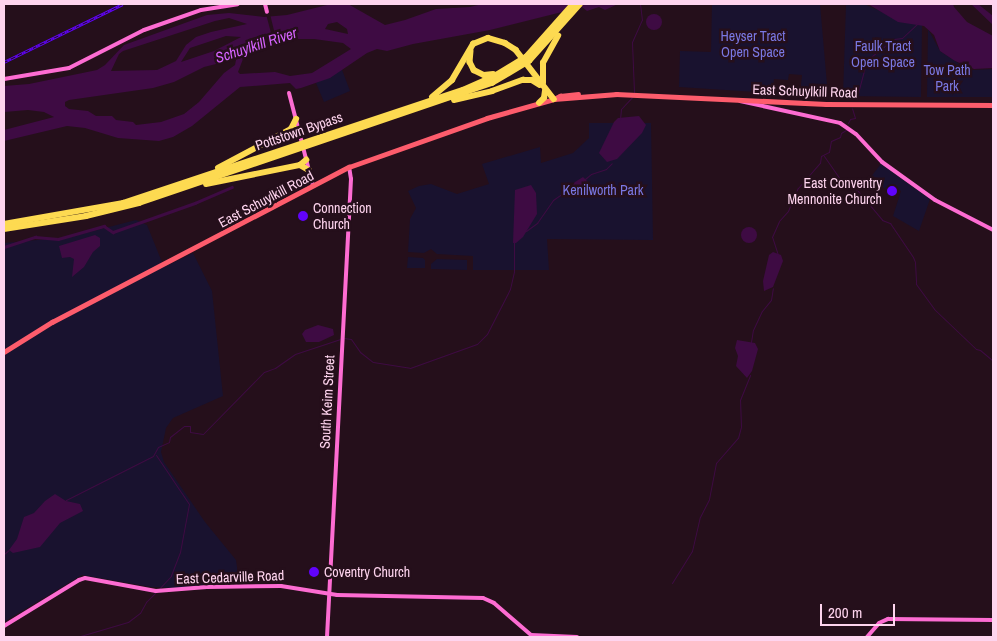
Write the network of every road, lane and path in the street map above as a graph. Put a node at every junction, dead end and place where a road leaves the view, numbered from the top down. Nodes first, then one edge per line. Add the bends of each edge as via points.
1 (202, 4) edge
2 (238, 4) edge
3 (265, 4) edge
4 (577, 5) edge
5 (201, 10) junction
6 (267, 11) dead end
7 (563, 24) junction
8 (520, 64) junction
9 (4, 79) edge
10 (543, 87) junction
11 (289, 93) dead end
12 (554, 99) junction
13 (738, 100) junction
14 (424, 101) junction
15 (539, 103) junction
16 (434, 104) junction
17 (993, 105) edge
18 (296, 119) junction
19 (291, 129) junction
20 (298, 129) junction
21 (306, 160) junction
22 (300, 165) junction
23 (349, 167) junction
24 (309, 170) junction
25 (314, 186) junction
26 (184, 188) junction
27 (161, 190) junction
28 (4, 224) edge
29 (4, 229) edge
30 (993, 230) edge
31 (4, 352) edge
32 (329, 594) junction
33 (993, 620) edge
34 (4, 626) edge
35 (327, 637) edge
36 (577, 637) edge
37 (866, 637) edge

1 - 5 street
2 - 5 street
3 - 6 street
4 - 7 highway
5 - 9 street via 139,32 69,68
7 - 8 highway, Pottstown Bypass
7 - 10 highway via 546,57 542,70
8 - 10 highway via 484,75 473,68 470,55 480,42 489,40 501,44 516,54
8 - 14 highway, Pottstown Bypass via 463,90
8 - 16 highway, Pottstown Bypass via 492,83
10 - 12 highway
10 - 14 highway via 513,48 496,39 484,38 470,48 449,84
10 - 15 highway via 544,98
10 - 16 highway via 524,80
11 - 18 street
12 - 13 main road, East Schuylkill Road via 571,94 617,94
12 - 15 main road, East Schuylkill Road
13 - 17 main road, East Schuylkill Road
13 - 30 street via 844,125 882,162 935,200
14 - 27 highway, Pottstown Bypass
15 - 23 main road, East Schuylkill Road
16 - 26 highway, Pottstown Bypass
18 - 19 highway
18 - 20 street
19 - 20 highway
19 - 27 highway via 217,168
20 - 21 street
21 - 22 highway
21 - 24 street
22 - 24 highway
22 - 26 highway
23 - 25 main road, East Schuylkill Road
23 - 32 street, South Keim Street via 351,179
24 - 25 street
25 - 31 main road, East Schuylkill Road via 52,322
26 - 29 highway, Pottstown Bypass via 102,213
27 - 28 highway, Pottstown Bypass via 123,204
32 - 34 street, East Cedarville Road via 281,586 156,591 86,578
32 - 35 street, South Keim Street
32 - 36 street, East Cedarville Road via 483,598 494,603 531,635
33 - 37 street via 888,619 879,623

